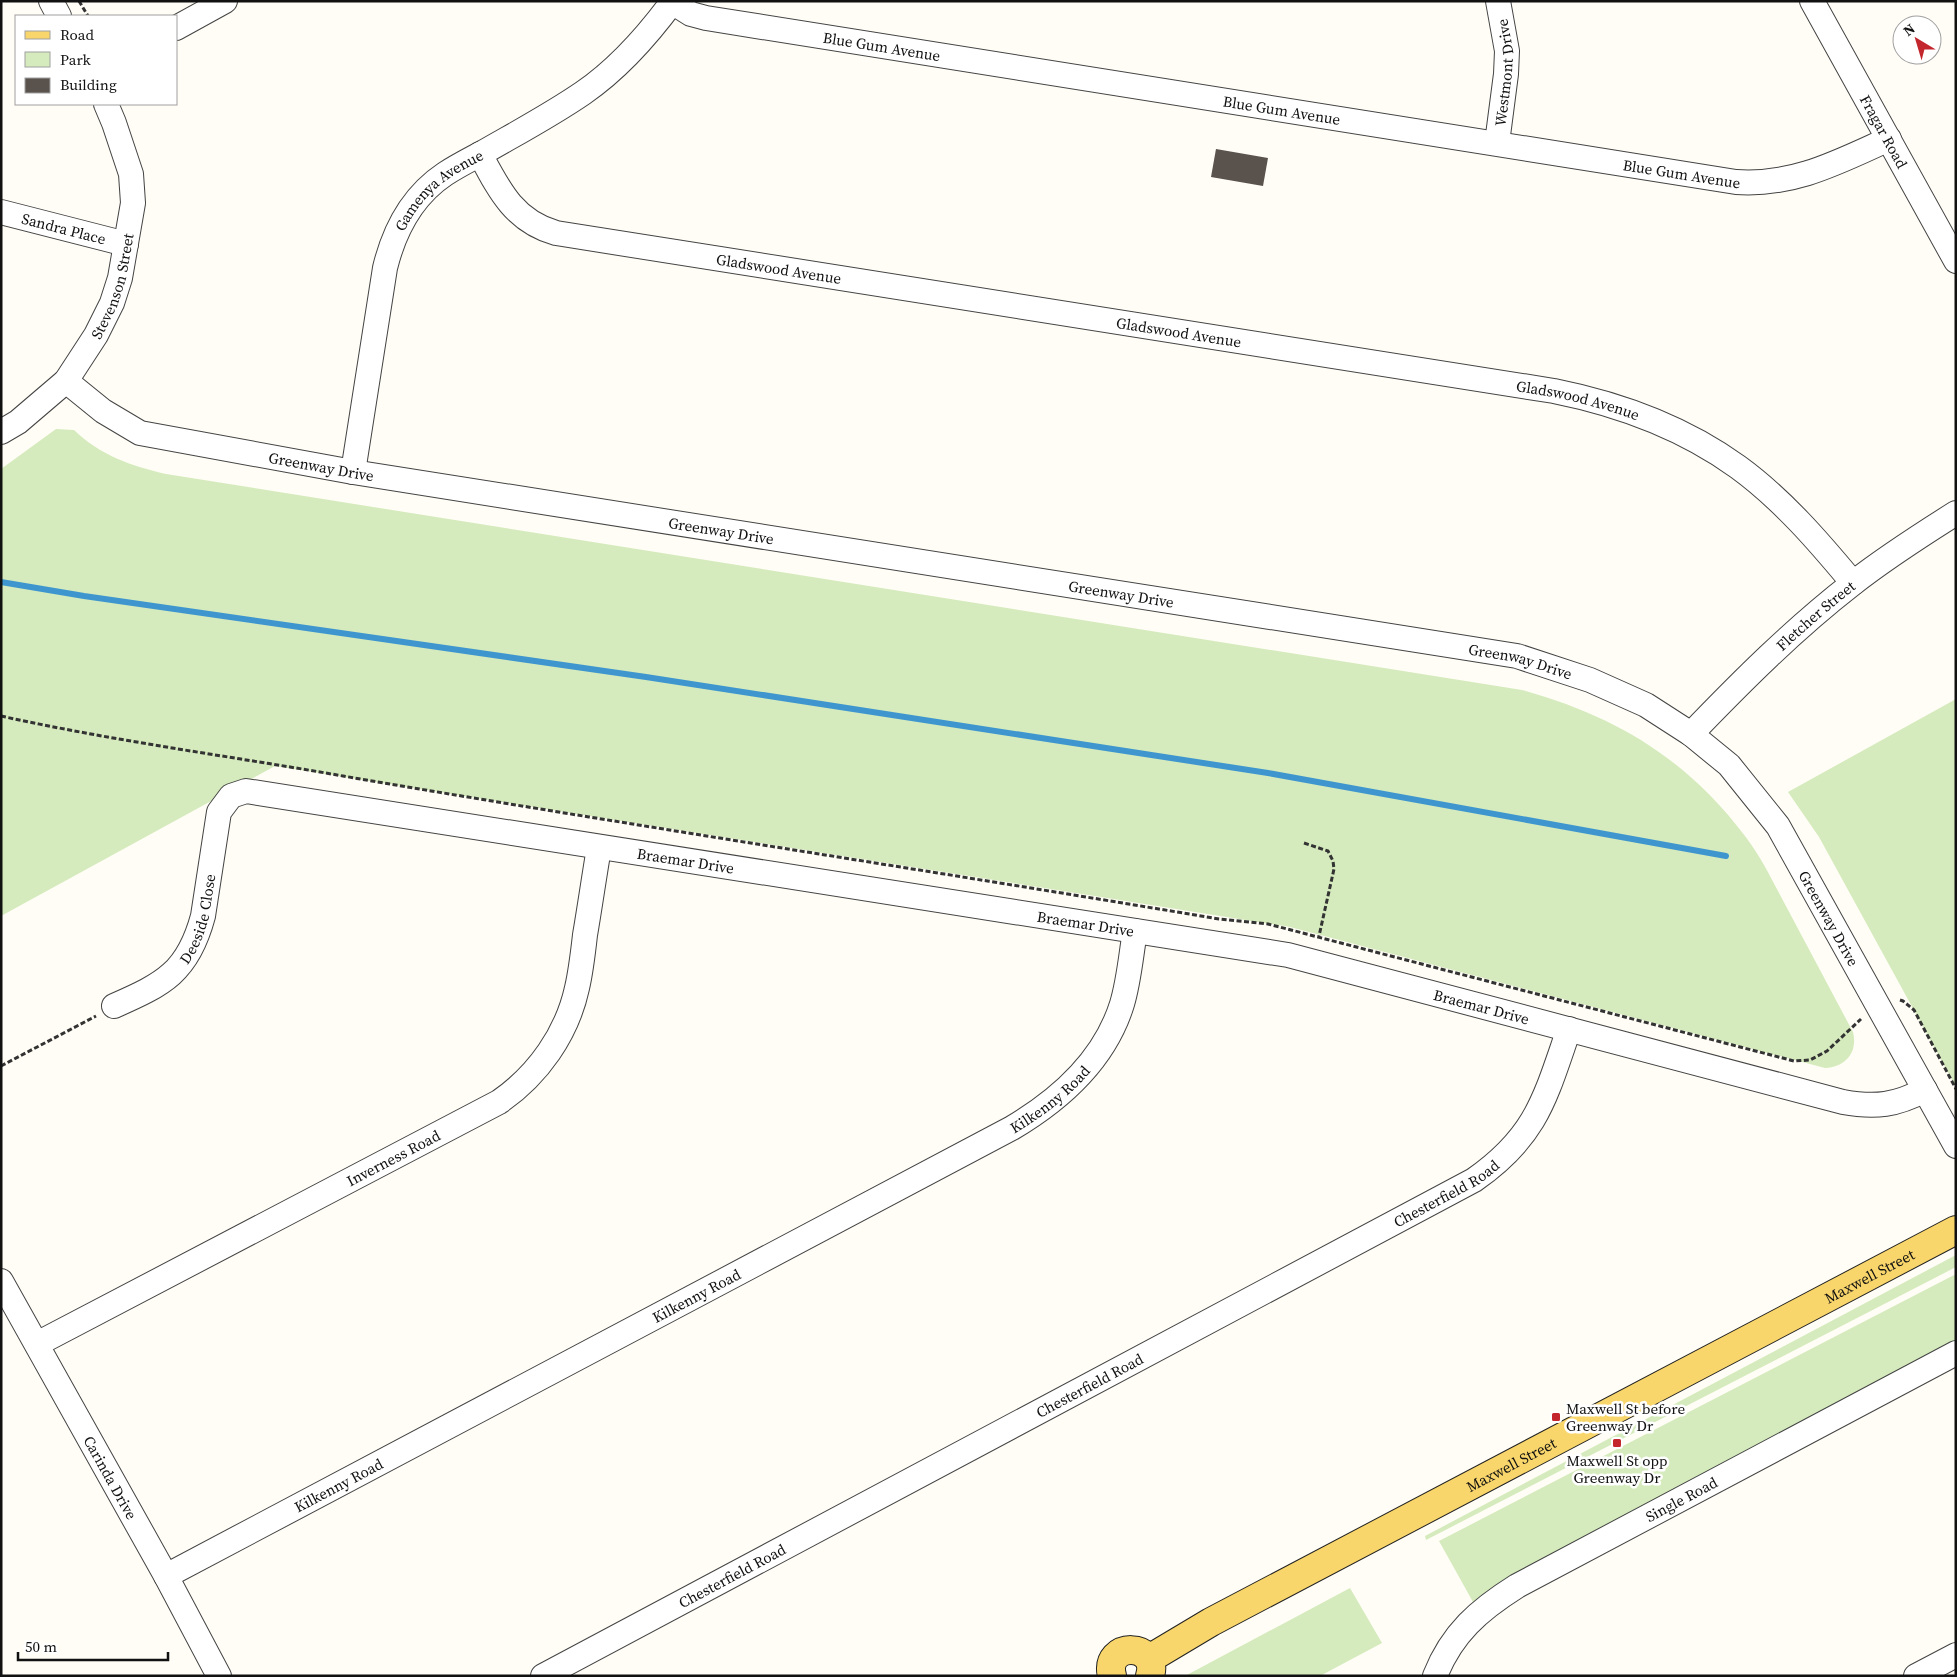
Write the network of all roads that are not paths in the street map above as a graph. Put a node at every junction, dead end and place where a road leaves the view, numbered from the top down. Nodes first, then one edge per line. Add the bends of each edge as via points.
1 (51, 1) edge
2 (225, 1) edge
3 (1498, 1) edge
4 (1812, 1) edge
5 (673, 2) edge
6 (58, 15) edge
7 (178, 27) edge
8 (106, 105) edge
9 (1889, 139) junction
10 (1497, 143) junction
11 (480, 154) junction
12 (1, 212) edge
13 (126, 244) junction
14 (1956, 261) edge
15 (66, 381) junction
16 (1, 432) edge
17 (353, 472) junction
18 (1956, 513) edge
19 (1853, 583) junction
20 (1690, 734) junction
21 (231, 796) joint
22 (599, 848) junction
23 (1135, 931) junction
24 (114, 1006) road end
25 (1569, 1029) junction
26 (1925, 1090) junction
27 (1956, 1146) edge
28 (1956, 1230) edge
29 (1, 1281) edge
30 (37, 1344) junction
31 (1956, 1353) edge
32 (166, 1576) junction
33 (1956, 1655) edge
34 (1149, 1667) edge
35 (219, 1676) edge
36 (543, 1676) edge
37 (1112, 1676) edge
38 (1435, 1676) edge
39 (1916, 1676) edge

1 - 6 street
2 - 7 street
3 - 10 street, Westmont Drive via 1507,51
4 - 9 street, Fragar Road
5 - 10 street, Blue Gum Avenue via 690,14 706,18
5 - 11 street, Gamenya Avenue via 604,77 563,106
8 - 13 street, Stevenson Street via 131,174 133,203
9 - 10 street, Blue Gum Avenue via 1823,169 1752,183
9 - 14 street, Fragar Road
11 - 17 street, Gamenya Avenue via 445,174 421,195 403,220 390,247
11 - 19 street, Gladswood Avenue via 499,190 515,210 535,225 556,233 1544,389 1596,400 1652,419 1738,467 1799,522
12 - 13 street, Sandra Place
13 - 15 street, Stevenson Street via 120,278 104,321
15 - 16 street, Stevenson Street via 18,422
15 - 17 street, Greenway Drive via 140,433
17 - 20 street, Greenway Drive via 1517,656 1590,680 1646,705
18 - 19 street, Fletcher Street
19 - 20 street, Fletcher Street via 1790,636
20 - 26 street, Greenway Drive via 1729,765 1778,826
21 - 22 street, Braemar Drive via 254,792
21 - 24 street, Deeside Close via 219,812 203,916 188,955 160,983
22 - 23 street, Braemar Drive
22 - 30 street, Inverness Road via 577,988 568,1017 544,1060 514,1092 491,1107
23 - 25 street, Braemar Drive via 1288,955
23 - 32 street, Kilkenny Road via 1123,1002 1109,1034 1076,1080 1044,1108 1012,1128
25 - 26 street, Braemar Drive via 1866,1106 1888,1104
25 - 36 street, Chesterfield Road via 1535,1118 1504,1157 1474,1180
26 - 27 street, Greenway Drive
28 - 34 main road, Maxwell Street via 1211,1622
29 - 30 street, Carinda Drive
30 - 32 street, Carinda Drive
31 - 38 street, Single Road via 1501,1596 1461,1631
32 - 35 street, Carinda Drive
33 - 39 street
34 - 37 main road, Maxwell Street via 1138,1650 1125,1650 1114,1658

